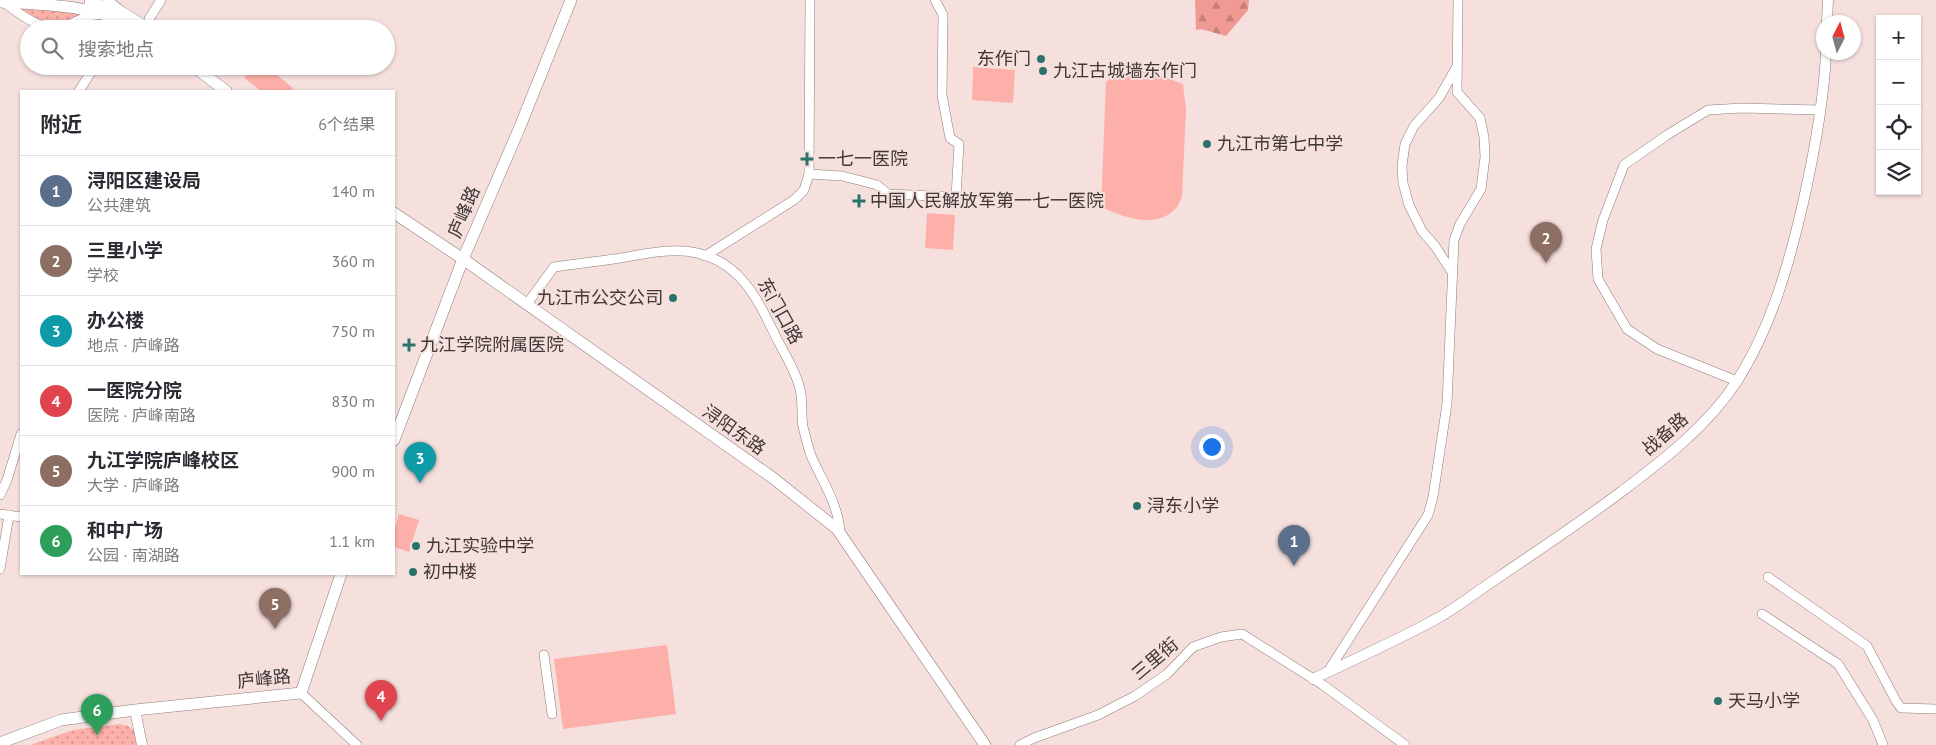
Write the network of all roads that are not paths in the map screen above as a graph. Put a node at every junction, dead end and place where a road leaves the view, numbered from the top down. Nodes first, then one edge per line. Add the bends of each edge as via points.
1 (73, 0) edge
2 (107, 0) edge
3 (161, 0) edge
4 (571, 0) edge
5 (810, 0) edge
6 (935, 0) edge
7 (1458, 0) edge
8 (1828, 0) edge
9 (2, 3) edge
10 (55, 3) edge
11 (123, 13) junction
12 (1827, 15) edge
13 (108, 16) junction
14 (28, 20) edge
15 (80, 20) edge
16 (117, 20) edge
17 (140, 20) edge
18 (151, 20) edge
19 (1825, 60) edge
20 (1457, 66) junction
21 (90, 75) edge
22 (205, 75) edge
23 (81, 90) edge
24 (225, 90) edge
25 (1820, 110) junction
26 (809, 174) junction
27 (395, 214) edge
28 (705, 256) junction
29 (463, 259) junction
30 (1452, 272) junction
31 (527, 304) junction
32 (1737, 381) junction
33 (20, 437) edge
34 (395, 437) edge
35 (0, 496) edge
36 (5, 515) edge
37 (20, 517) edge
38 (840, 534) junction
39 (0, 569) edge
40 (341, 575) edge
41 (1768, 577) dead end
42 (1762, 614) dead end
43 (544, 655) dead end
44 (1327, 673) junction
45 (1313, 679) junction
46 (301, 694) junction
47 (1936, 709) edge
48 (135, 710) junction
49 (552, 714) dead end
50 (0, 742) edge
51 (142, 745) edge
52 (356, 745) edge
53 (985, 745) edge
54 (1020, 745) edge
55 (1405, 745) edge
56 (1883, 745) edge

1 - 11 main road
2 - 11 street
3 - 18 street
4 - 29 main road, 庐峰路
5 - 26 street
6 - 26 street via 943,16 942,94 950,138 959,144 956,197 888,194 877,185 849,177
7 - 20 street
8 - 12 street
9 - 10 main road
9 - 14 street
10 - 13 main road
11 - 17 main road
13 - 15 street via 92,15
13 - 16 main road
19 - 25 street, 战备路
20 - 30 street via 1458,92 1480,118 1485,157 1481,189 1454,240
20 - 30 street via 1439,98 1414,126 1405,144 1402,166 1403,183 1413,214
21 - 23 street
22 - 24 main road
25 - 32 street, 战备路 via 1809,176 1785,270 1765,327
25 - 32 street via 1708,110 1624,165 1603,220 1596,249 1598,279 1627,329 1657,349
26 - 28 street via 804,190 794,200
27 - 29 main road, 浔阳东路
28 - 31 street, 东门口路 via 696,252 666,251 554,267
28 - 38 street, 东门口路 via 732,268 745,281 791,365 800,389 803,426 812,458 840,519
29 - 31 main road, 浔阳东路
29 - 34 main road, 庐峰路
30 - 44 street via 1447,404 1428,515
31 - 38 main road, 浔阳东路 via 773,478
32 - 44 street, 战备路 via 1704,422 1580,523 1440,616
33 - 35 street
36 - 37 street
36 - 39 street
38 - 53 main road, 浔阳东路
40 - 46 main road, 庐峰路
41 - 47 street via 1867,646 1902,708
42 - 56 street via 1838,664 1873,720
43 - 49 street
44 - 45 street, 战备路
45 - 54 street, 三里街 via 1242,634 1221,636 1194,647 1167,674 1135,696 1098,715
45 - 55 street, 三里街
46 - 48 main road, 庐峰路
46 - 52 street
48 - 50 main road, 庐峰路 via 61,720
48 - 51 street

